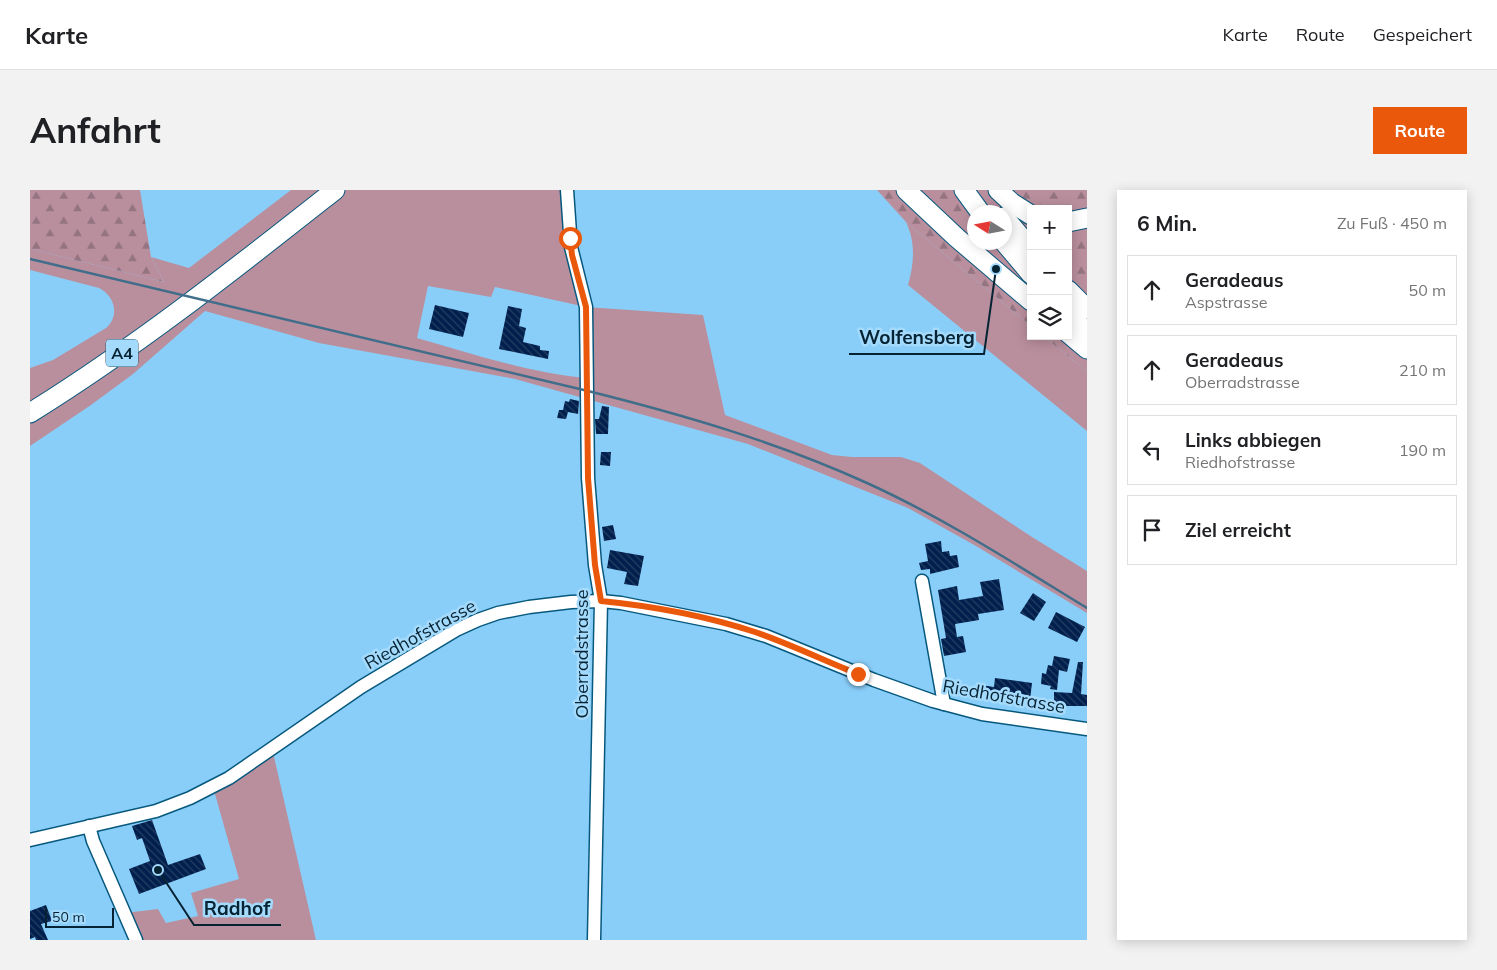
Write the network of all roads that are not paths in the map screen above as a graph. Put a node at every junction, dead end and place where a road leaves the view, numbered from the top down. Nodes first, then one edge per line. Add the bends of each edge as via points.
1 (318, 190) edge
2 (335, 190) edge
3 (566, 190) edge
4 (906, 190) edge
5 (964, 190) edge
6 (984, 190) edge
7 (998, 190) edge
8 (975, 205) edge
9 (996, 205) edge
10 (1027, 212) edge
11 (1087, 218) edge
12 (1072, 221) edge
13 (1012, 226) edge
14 (1027, 244) edge
15 (1011, 250) edge
16 (1027, 269) edge
17 (1072, 294) edge
18 (1027, 298) edge
19 (1087, 309) edge
20 (1072, 318) edge
21 (1087, 332) edge
22 (1072, 336) edge
23 (1087, 349) edge
24 (30, 407) edge
25 (30, 413) edge
26 (922, 581) dead end
27 (601, 601) junction
28 (944, 704) junction
29 (1087, 729) edge
30 (89, 826) junction
31 (30, 840) edge
32 (136, 940) edge
33 (594, 940) edge

1 - 24 highway, A4 via 207,282 120,348
2 - 25 highway, A4 via 158,327
3 - 27 street, Oberradstrasse via 571,247 586,307 588,478
4 - 18 highway
5 - 8 highway
6 - 9 highway
7 - 10 highway
11 - 12 highway
13 - 14 highway
15 - 16 highway
17 - 19 highway
20 - 21 highway
22 - 23 highway
26 - 28 street
27 - 28 street, Riedhofstrasse via 678,613 742,628
27 - 30 street, Riedhofstrasse via 518,609 467,625 369,682 213,787 156,811
27 - 33 street, Oberradstrasse
28 - 29 street, Riedhofstrasse via 987,715
30 - 31 street, Riedhofstrasse
30 - 32 street

